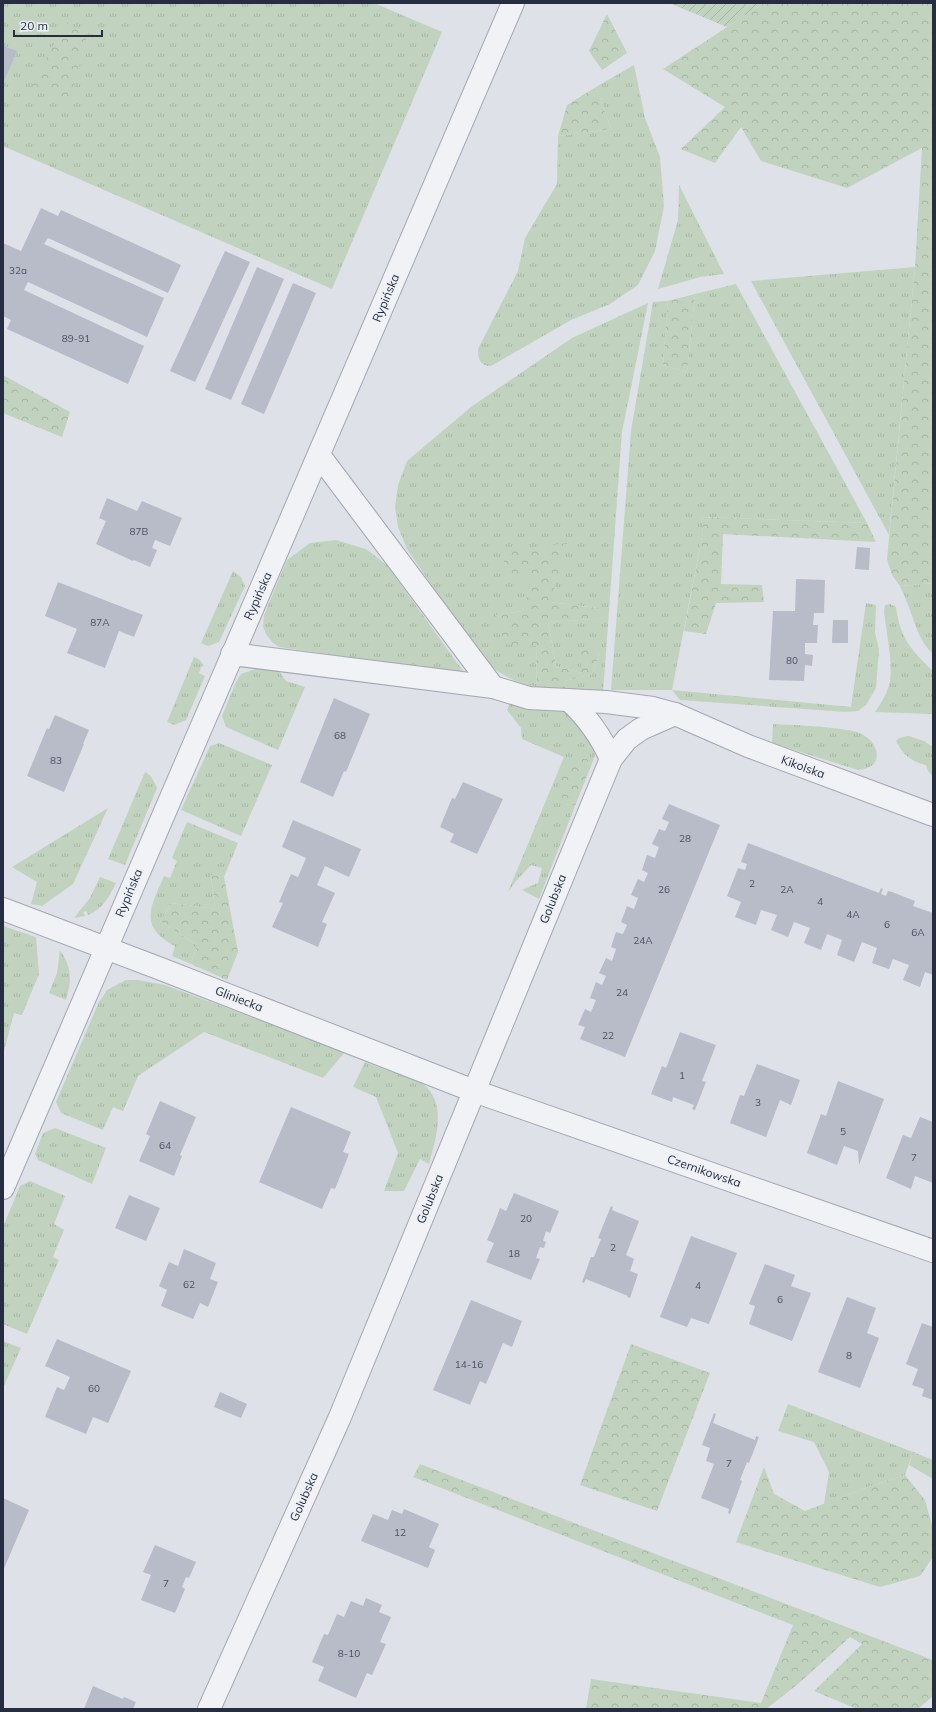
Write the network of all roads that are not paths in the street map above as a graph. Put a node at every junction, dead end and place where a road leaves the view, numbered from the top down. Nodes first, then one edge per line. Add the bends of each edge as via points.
1 (513, 3) edge
2 (319, 454) junction
3 (232, 654) junction
4 (492, 687) junction
5 (569, 700) junction
6 (675, 714) junction
7 (611, 759) junction
8 (933, 815) edge
9 (3, 909) edge
10 (106, 948) junction
11 (474, 1091) junction
12 (3, 1188) edge
13 (933, 1251) edge
14 (209, 1709) edge

1 - 2 street, Rypińska
2 - 3 street, Rypińska
2 - 4 street
3 - 4 street, Kikolska
3 - 10 street, Rypińska
4 - 5 street, Kikolska via 529,698
5 - 6 street, Kikolska via 653,708
5 - 7 street via 584,713 604,743
6 - 7 street, Golubska via 631,735
6 - 8 street, Kikolska via 748,746
7 - 11 street, Golubska
9 - 10 street, Gliniecka
10 - 11 street, Gliniecka
10 - 12 street, Rypińska
11 - 13 street, Czernikowska
11 - 14 street, Golubska via 340,1417

